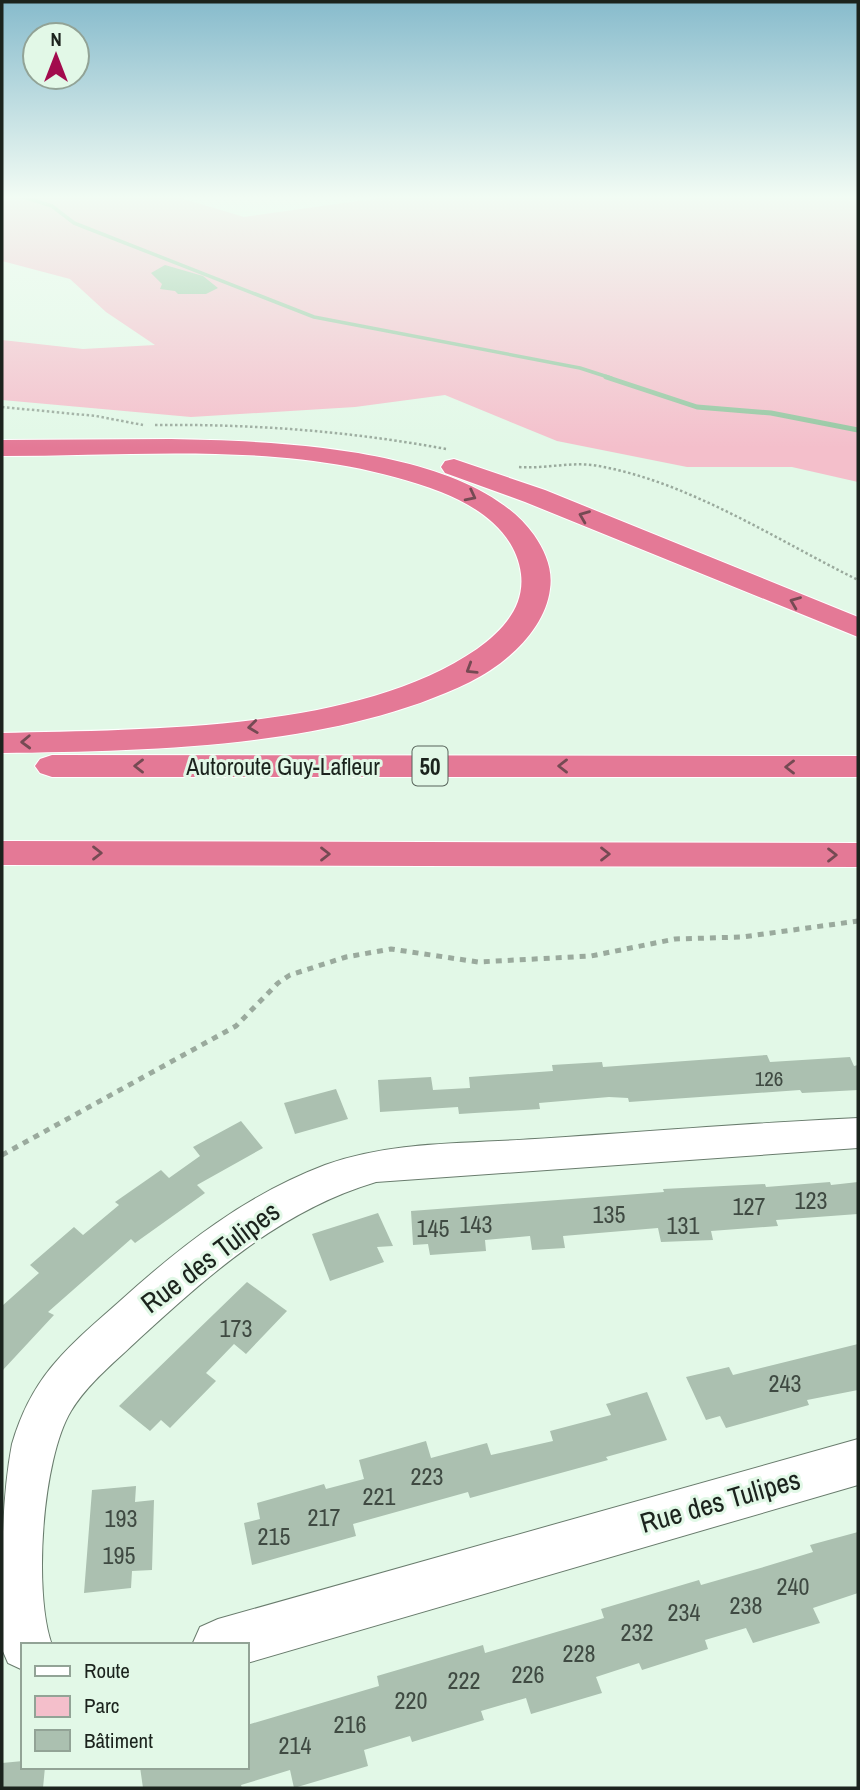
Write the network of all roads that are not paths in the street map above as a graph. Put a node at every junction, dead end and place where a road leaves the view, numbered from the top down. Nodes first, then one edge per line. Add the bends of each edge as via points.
1 (2, 434) edge
2 (2, 448) edge
3 (858, 628) edge
4 (2, 743) edge
5 (2, 765) edge
6 (858, 767) edge
7 (2, 853) edge
8 (858, 855) edge
9 (858, 1133) edge
10 (858, 1462) edge
11 (25, 1643) edge
12 (225, 1643) edge

3 -> 1 highway via 517,489 407,455 268,436
2 -> 4 highway via 255,450 395,469 450,486 492,509 526,544 536,579 528,615 497,651 452,680 403,699 327,717 257,726
6 -> 5 highway, Autoroute Guy-Lafleur / 50
7 -> 8 highway
9 - 11 street, Rue des Tulipes via 376,1166 323,1181 243,1224 102,1345 55,1396 43,1417 19,1539 16,1595
10 - 12 street, Rue des Tulipes

